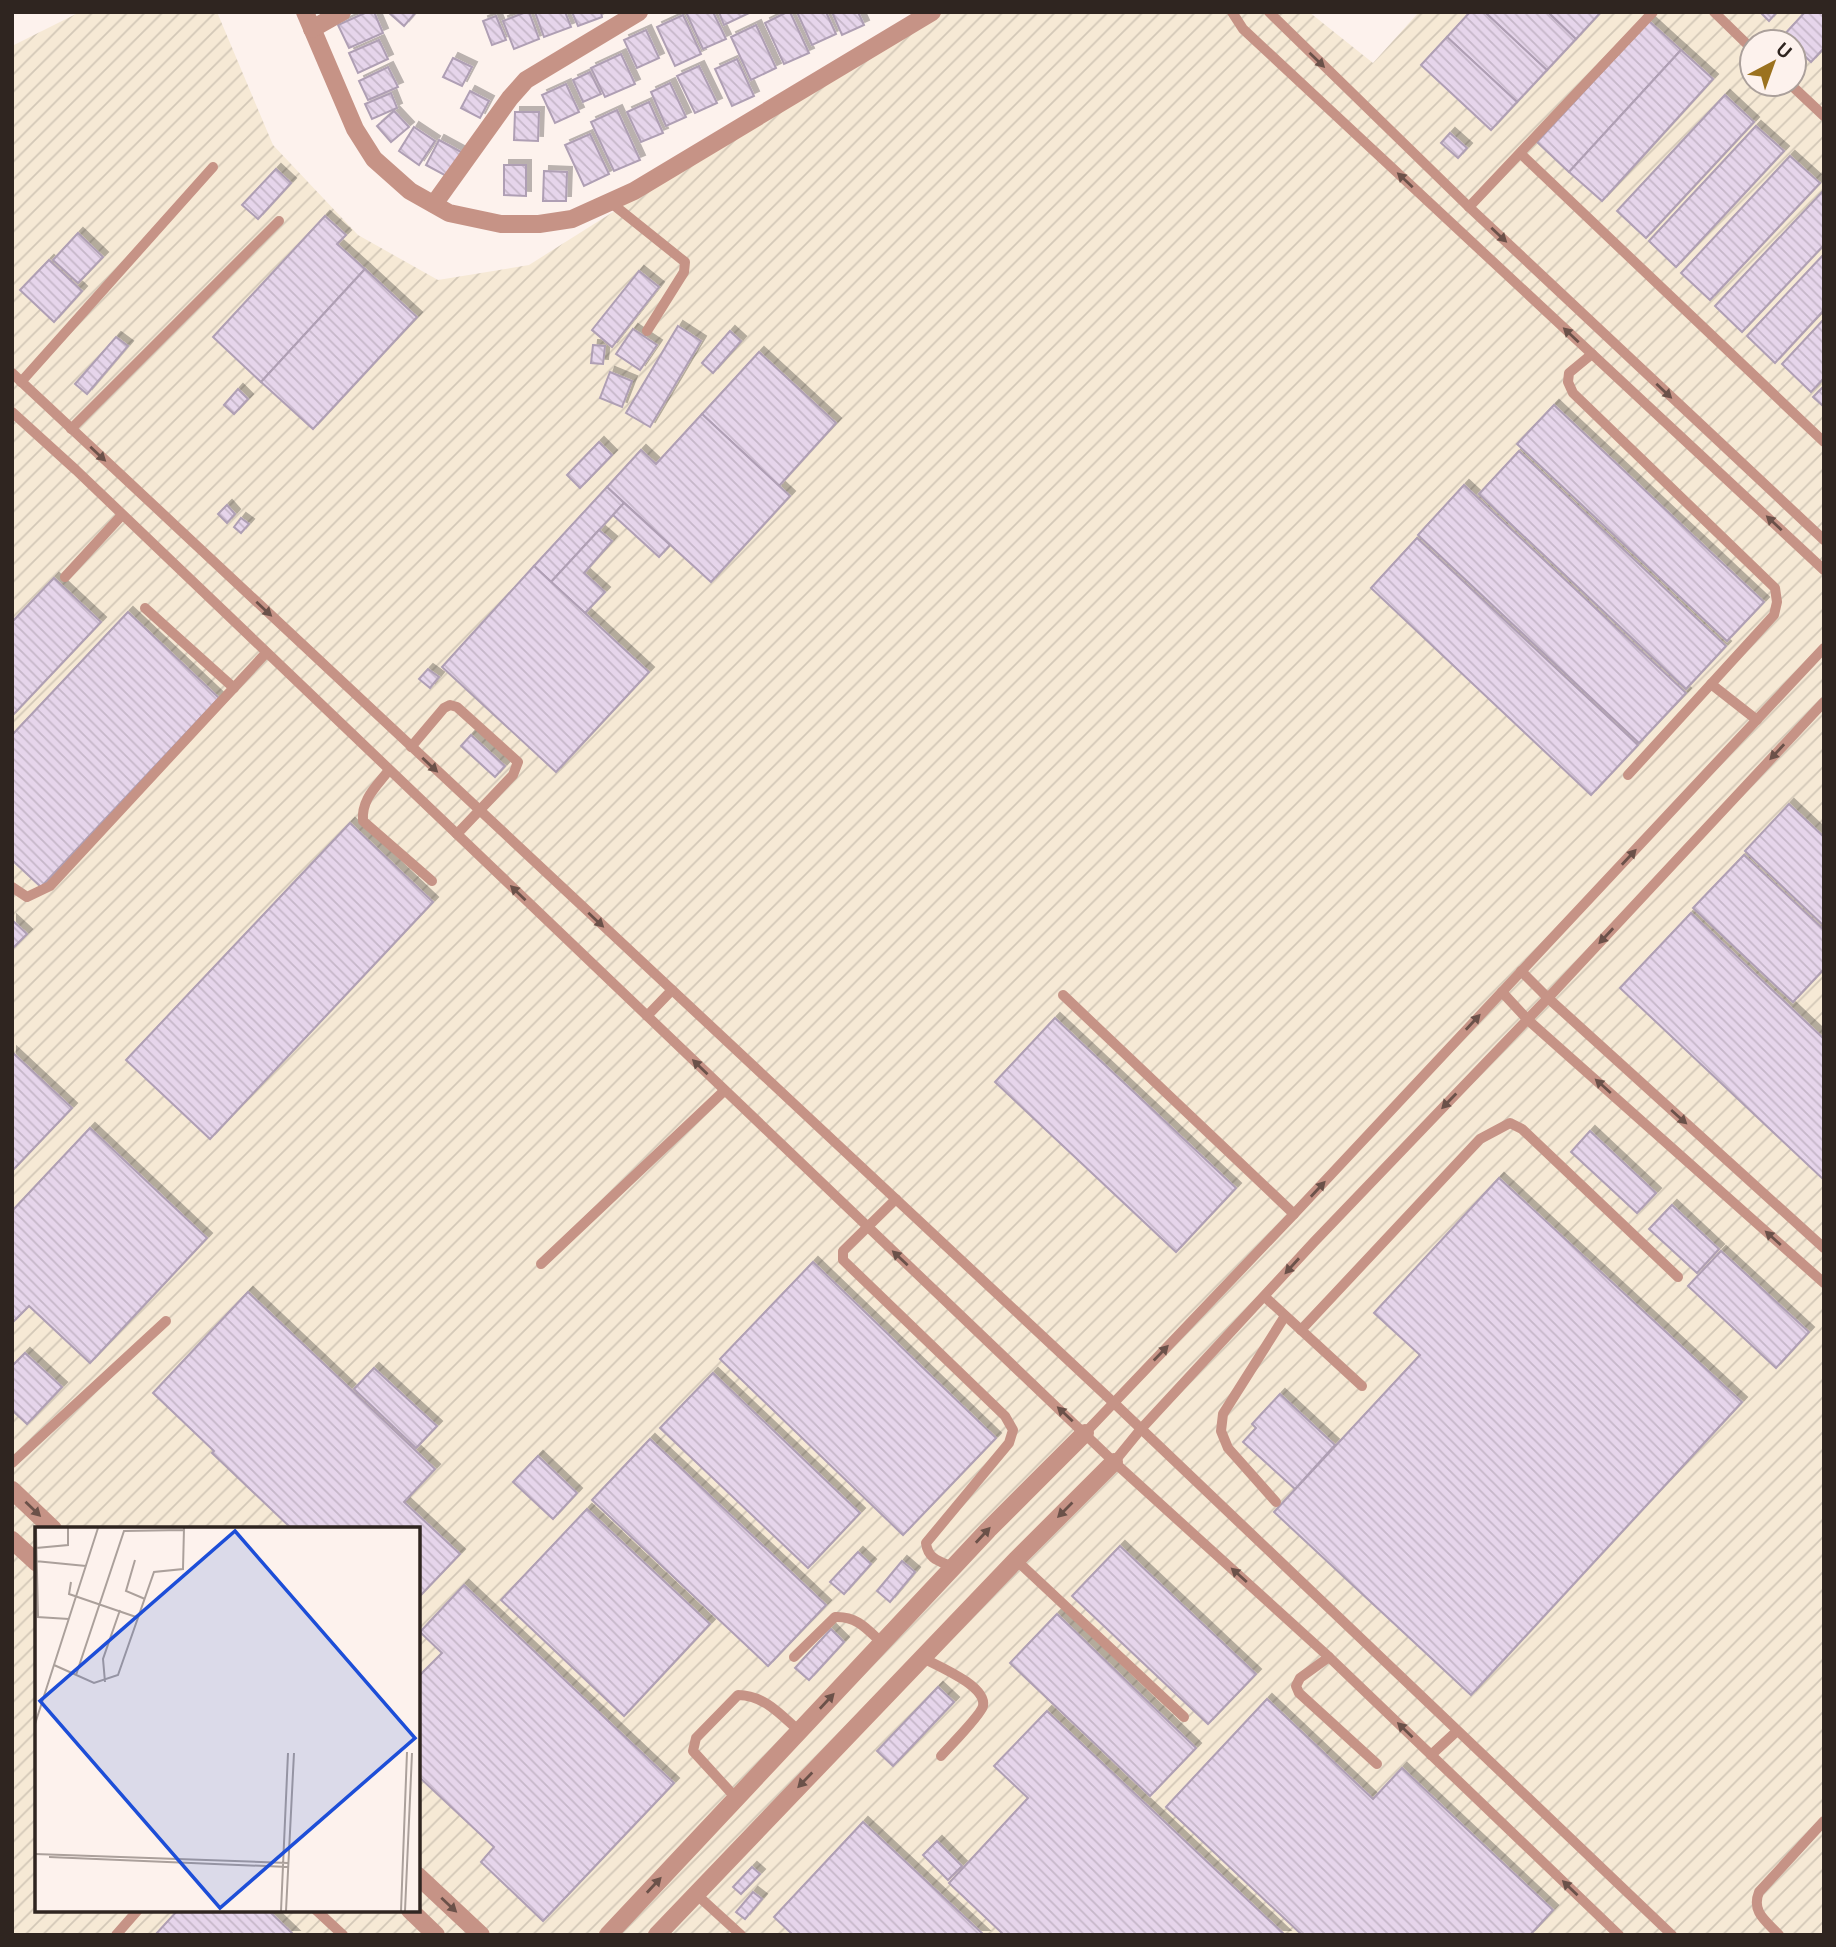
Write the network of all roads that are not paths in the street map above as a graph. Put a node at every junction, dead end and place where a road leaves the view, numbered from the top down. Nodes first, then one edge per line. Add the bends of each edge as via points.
1 (342, 12) edge
2 (639, 12) edge
3 (932, 12) edge
4 (1232, 12) edge
5 (1269, 12) edge
6 (1653, 12) edge
7 (1714, 12) edge
8 (914, 17) edge
9 (308, 21) edge
10 (1738, 35) edge
11 (1805, 98) edge
12 (1824, 116) edge
13 (1521, 154) junction
14 (213, 167) dead end
15 (610, 202) junction
16 (434, 204) junction
17 (1469, 207) junction
18 (279, 222) dead end
19 (647, 331) dead end
20 (1592, 354) junction
21 (12, 373) edge
22 (21, 382) junction
23 (12, 412) edge
24 (71, 429) junction
25 (1824, 442) edge
26 (122, 514) junction
27 (1824, 540) edge
28 (1824, 570) edge
29 (65, 577) dead end
30 (145, 608) dead end
31 (1824, 649) edge
32 (266, 653) junction
33 (1711, 684) junction
34 (233, 688) junction
35 (1824, 702) edge
36 (1756, 720) junction
37 (411, 747) junction
38 (389, 770) junction
39 (1628, 775) dead end
40 (480, 812) junction
41 (457, 834) junction
42 (432, 881) dead end
43 (12, 887) edge
44 (1521, 971) junction
45 (672, 990) junction
46 (1502, 992) junction
47 (1062, 995) dead end
48 (1548, 998) junction
49 (647, 1016) junction
50 (1528, 1020) junction
51 (724, 1091) junction
52 (896, 1199) junction
53 (1294, 1214) junction
54 (869, 1229) junction
55 (1824, 1248) edge
56 (541, 1264) dead end
57 (1678, 1277) dead end
58 (1824, 1283) edge
59 (1265, 1297) junction
60 (1285, 1316) junction
61 (166, 1321) dead end
62 (1301, 1330) junction
63 (1362, 1386) dead end
64 (1114, 1403) junction
65 (1141, 1429) junction
66 (1085, 1433) junction
67 (1114, 1462) junction
68 (12, 1463) edge
69 (12, 1490) edge
70 (1276, 1502) dead end
71 (51, 1527) edge
72 (12, 1540) edge
73 (1016, 1560) junction
74 (35, 1561) edge
75 (953, 1567) junction
76 (882, 1643) junction
77 (794, 1657) dead end
78 (1329, 1657) junction
79 (923, 1658) junction
80 (1184, 1717) dead end
81 (799, 1731) junction
82 (1457, 1731) junction
83 (1431, 1755) junction
84 (941, 1756) dead end
85 (1377, 1764) dead end
86 (736, 1798) junction
87 (1824, 1821) edge
88 (420, 1878) edge
89 (696, 1894) junction
90 (136, 1912) edge
91 (318, 1912) edge
92 (412, 1912) edge
93 (736, 1933) edge
94 (116, 1935) edge
95 (343, 1935) edge
96 (436, 1935) edge
97 (481, 1935) edge
98 (608, 1935) edge
99 (657, 1935) edge
100 (1619, 1935) edge
101 (1672, 1935) edge
102 (1779, 1935) edge

1 - 9 street
2 - 16 street via 526,80
3 - 8 street
20 -> 4 lane via 1243,29
5 -> 17 lane
6 - 13 lane
7 - 10 lane
8 - 15 street
9 - 16 street via 355,129 374,159 410,191
11 - 12 lane
13 - 17 lane
13 - 25 lane
14 - 22 lane
15 - 16 street via 572,219 501,225
15 - 19 lane via 685,262 684,272
17 -> 27 lane
18 - 24 lane
28 -> 20 lane
20 - 33 lane via 1569,373 1573,393 1775,588 1774,615
21 - 22 lane
22 - 24 lane
23 - 26 lane
24 -> 37 lane
26 - 29 lane
26 - 32 lane
30 - 34 lane
31 - 36 lane
32 - 34 lane
32 - 38 lane
33 - 36 lane
33 - 39 lane
34 - 43 lane via 50,886 27,897
35 -> 48 lane
44 -> 36 lane
37 -> 40 lane
37 - 40 lane via 450,705 518,762 513,775
38 - 41 lane
38 - 42 lane via 365,800 363,821
40 - 41 lane
40 -> 45 lane
49 -> 41 lane
44 - 46 lane
44 - 48 lane
45 - 49 lane
45 - 52 lane
46 - 50 lane
53 -> 46 lane
47 - 53 lane
48 - 50 lane
48 -> 55 lane
51 -> 49 lane
58 -> 50 lane
50 -> 59 lane
51 - 54 lane
51 - 56 lane
52 - 54 lane
52 - 64 lane
64 -> 53 lane
66 -> 54 lane
54 - 75 lane via 843,1251 843,1260 1005,1416 1013,1430 1009,1443 926,1543 933,1559
57 - 62 lane via 1522,1129 1510,1123 1480,1139
59 - 60 lane
59 - 65 lane
60 - 62 lane
60 - 70 lane via 1223,1414 1221,1431 1228,1448
61 - 68 lane
62 - 63 lane
64 - 65 lane
64 - 66 lane
65 - 67 lane
65 - 82 lane
66 - 67 lane
75 -> 66 street
67 -> 73 street
78 -> 67 lane
69 -> 71 street
72 - 74 street
73 - 79 street
73 - 80 lane
75 - 76 street
76 - 77 lane via 858,1620 835,1616
81 -> 76 street
83 -> 78 lane
78 - 85 lane via 1300,1678 1298,1693
79 - 84 lane via 975,1687 983,1698 983,1709
79 -> 89 street
81 - 86 street
81 - 86 lane via 762,1700 738,1695 696,1738 693,1751
82 - 83 lane
82 - 101 lane
100 -> 83 lane
98 -> 86 street
87 - 102 lane via 1755,1901 1758,1913
88 -> 97 street
89 - 93 lane
89 - 99 street
90 - 94 lane
91 - 95 lane
92 - 96 street

